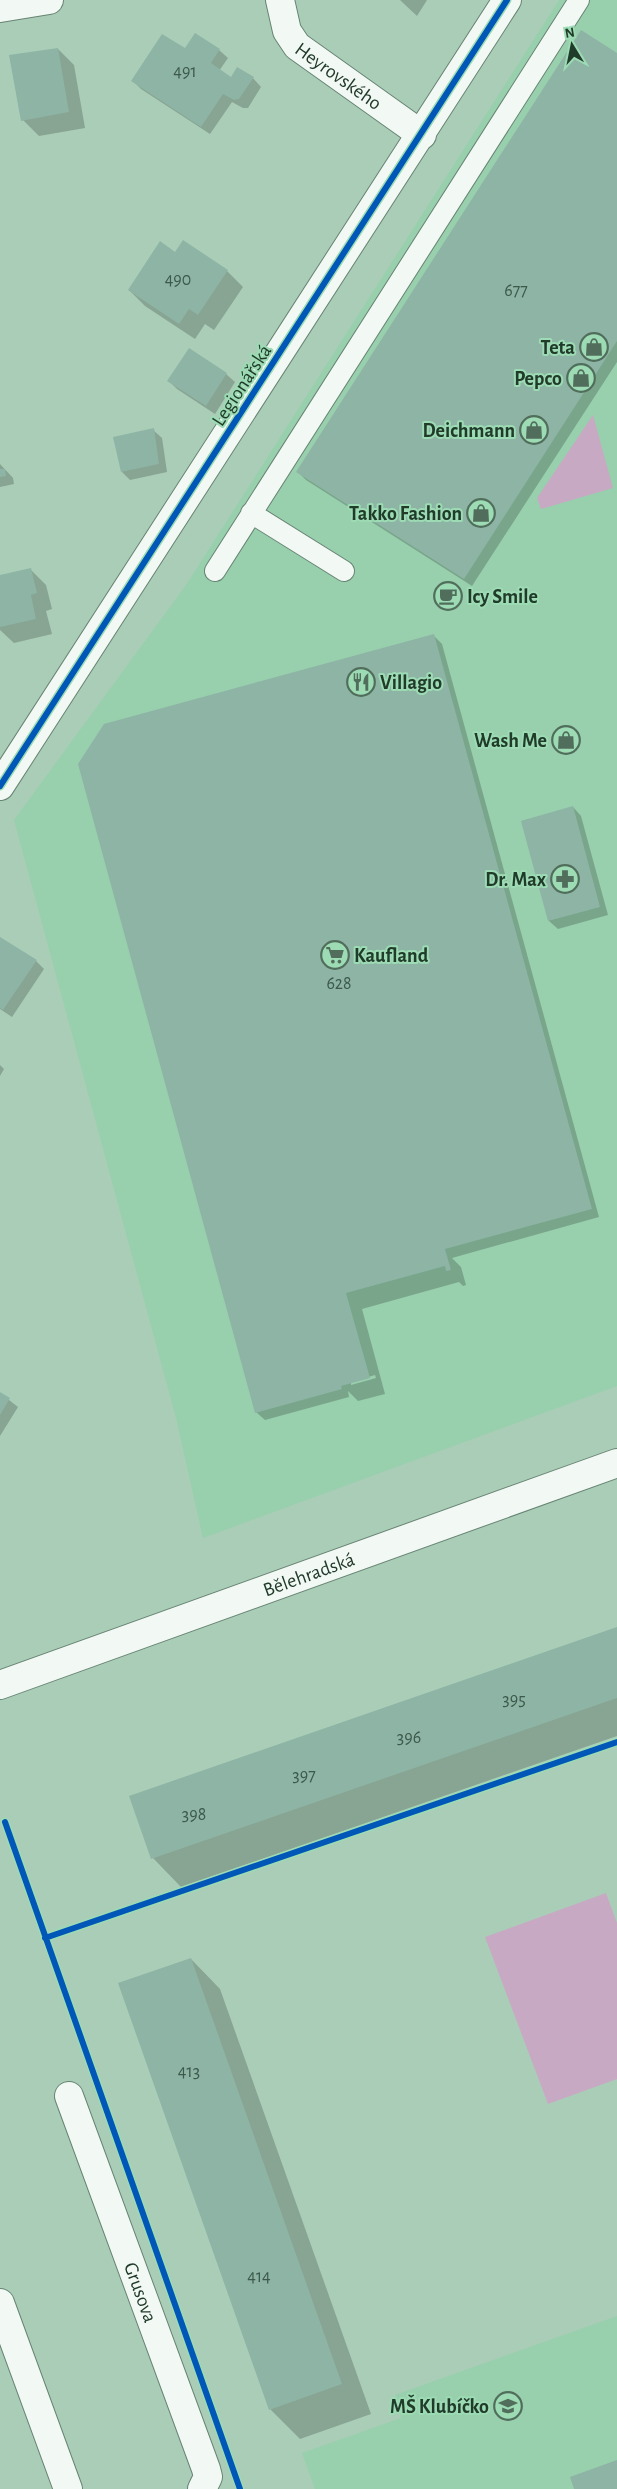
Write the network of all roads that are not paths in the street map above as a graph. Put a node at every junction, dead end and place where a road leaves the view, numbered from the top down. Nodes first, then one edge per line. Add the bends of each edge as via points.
1 (50, 0) edge
2 (280, 0) edge
3 (507, 0) edge
4 (579, 0) edge
5 (0, 8) edge
6 (422, 135) junction
7 (251, 513) junction
8 (344, 571) dead end
9 (215, 572) dead end
10 (2, 780) edge
11 (617, 1463) edge
12 (0, 1685) edge
13 (69, 2096) dead end
14 (0, 2303) edge
15 (68, 2489) edge
16 (202, 2489) edge

1 - 5 street
2 - 6 street, Heyrovského via 287,31 297,46
3 - 6 street, Legionářská
4 - 7 lane
6 - 10 street, Legionářská
7 - 8 lane
7 - 9 lane
11 - 12 street, Bělehradská
13 - 16 street, Grusova via 206,2469 208,2477
14 - 15 street

